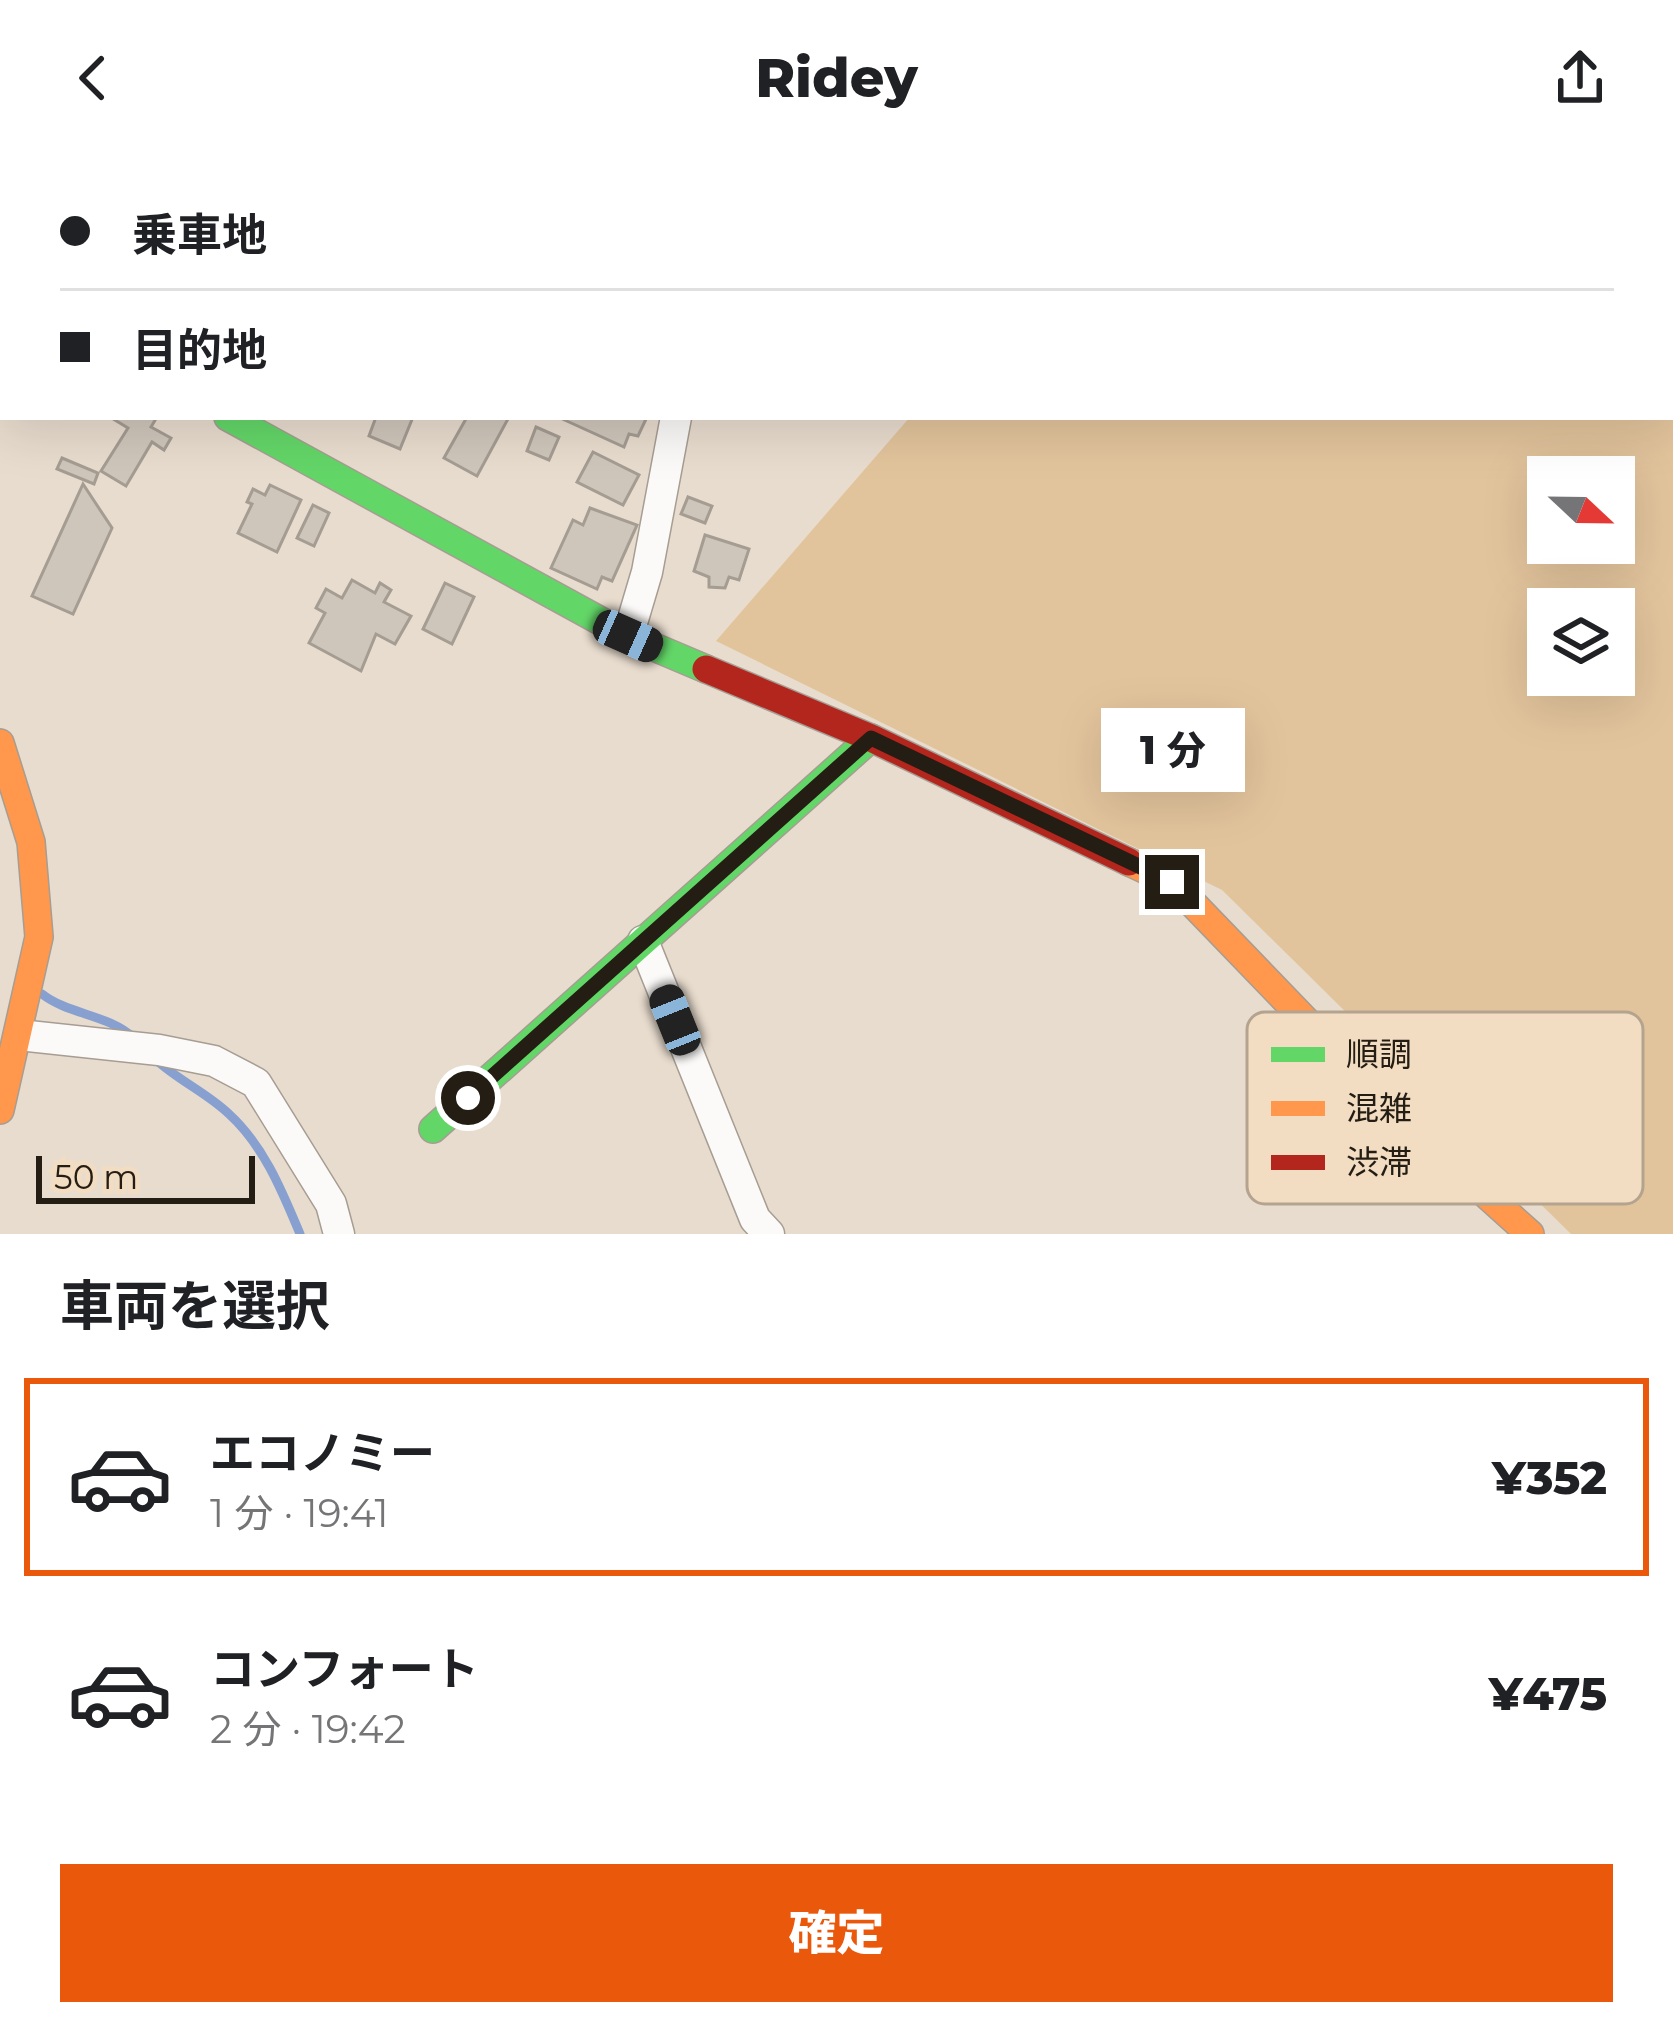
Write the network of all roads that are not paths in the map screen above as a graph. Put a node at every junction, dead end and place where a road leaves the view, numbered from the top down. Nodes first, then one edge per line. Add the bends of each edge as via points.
1 (233, 420) edge
2 (675, 420) edge
3 (628, 636) junction
4 (871, 738) junction
5 (0, 743) edge
6 (644, 940) junction
7 (1297, 1012) edge
8 (20, 1035) junction
9 (0, 1110) edge
10 (433, 1130) dead end
11 (1497, 1204) edge
12 (339, 1234) edge
13 (769, 1234) edge
14 (1530, 1234) edge

1 - 3 street
2 - 3 street
3 - 4 street
4 - 6 street
4 - 7 street via 1172,882
5 - 8 street via 31,842 39,937
6 - 10 street
6 - 13 street via 755,1219
8 - 9 street
8 - 12 street via 214,1061 256,1083 331,1204
11 - 14 street

